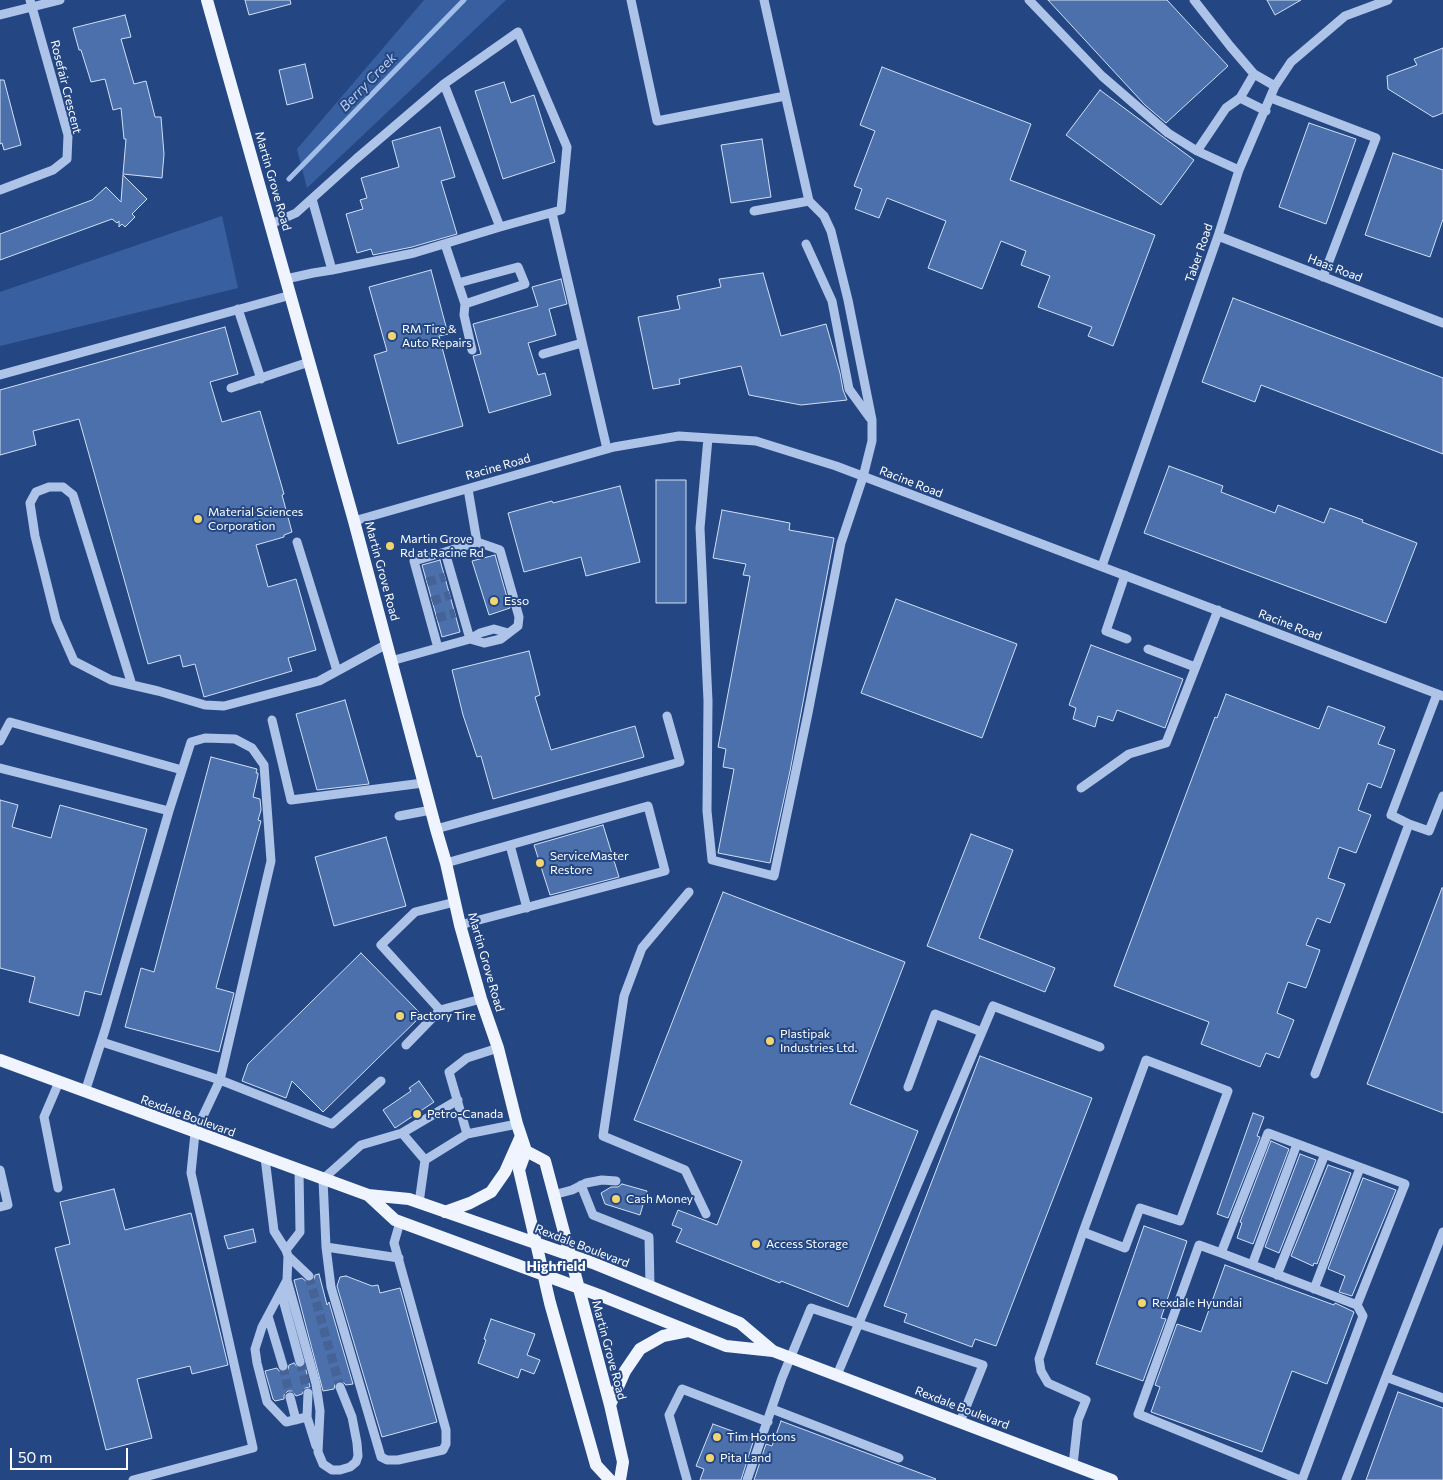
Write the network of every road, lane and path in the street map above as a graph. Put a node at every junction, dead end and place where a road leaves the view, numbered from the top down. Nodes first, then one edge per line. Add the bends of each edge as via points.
1 (60, 0) edge
2 (207, 0) edge
3 (631, 0) edge
4 (764, 0) edge
5 (1029, 0) edge
6 (1194, 0) edge
7 (1388, 0) edge
8 (31, 4) edge
9 (0, 15) edge
10 (1254, 74) junction
11 (444, 84) junction
12 (1275, 86) junction
13 (785, 96) junction
14 (1240, 98) junction
15 (1271, 98) junction
16 (1266, 110) junction
17 (1197, 151) junction
18 (1239, 170) junction
19 (0, 190) edge
20 (312, 199) junction
21 (809, 201) junction
22 (754, 211) dead end
23 (552, 213) junction
24 (271, 224) junction
25 (500, 227) junction
26 (1218, 236) junction
27 (445, 244) junction
28 (806, 244) dead end
29 (332, 270) junction
30 (1323, 277) junction
31 (286, 279) junction
32 (458, 283) junction
33 (291, 295) junction
34 (465, 304) junction
35 (238, 310) junction
36 (1443, 323) edge
37 (582, 343) junction
38 (472, 350) dead end
39 (543, 354) dead end
40 (309, 362) junction
41 (0, 375) edge
42 (260, 379) junction
43 (231, 388) dead end
44 (872, 420) junction
45 (708, 438) junction
46 (607, 449) junction
47 (863, 477) junction
48 (468, 488) junction
49 (354, 521) junction
50 (297, 542) dead end
51 (477, 542) junction
52 (445, 552) junction
53 (1102, 566) junction
54 (1125, 575) junction
55 (1218, 610) junction
56 (1127, 639) dead end
57 (470, 640) junction
58 (387, 644) junction
59 (438, 648) junction
60 (1148, 649) dead end
61 (391, 662) junction
62 (1196, 667) junction
63 (337, 671) junction
64 (132, 685) junction
65 (1440, 695) edge
66 (667, 716) dead end
67 (272, 720) dead end
68 (0, 741) edge
69 (0, 768) edge
70 (182, 770) junction
71 (424, 783) junction
72 (1081, 788) dead end
73 (1443, 796) edge
74 (431, 810) junction
75 (169, 811) junction
76 (399, 816) dead end
77 (1409, 824) junction
78 (436, 829) junction
79 (510, 845) junction
80 (446, 863) junction
81 (689, 892) dead end
82 (455, 902) junction
83 (527, 908) junction
84 (460, 925) junction
85 (481, 999) junction
86 (440, 1010) junction
87 (982, 1032) junction
88 (102, 1042) junction
89 (406, 1045) dead end
90 (1100, 1047) dead end
91 (498, 1048) junction
92 (0, 1060) edge
93 (1315, 1074) dead end
94 (220, 1080) junction
95 (59, 1082) junction
96 (380, 1082) dead end
97 (908, 1087) dead end
98 (85, 1092) junction
99 (458, 1100) junction
100 (519, 1130) junction
101 (196, 1133) junction
102 (402, 1133) junction
103 (468, 1134) junction
104 (1297, 1144) junction
105 (526, 1151) junction
106 (1325, 1154) junction
107 (265, 1158) junction
108 (425, 1160) junction
109 (1360, 1168) junction
110 (0, 1170) edge
111 (299, 1170) junction
112 (323, 1179) junction
113 (616, 1181) dead end
114 (581, 1185) junction
115 (58, 1188) dead end
116 (368, 1195) junction
117 (553, 1195) junction
118 (420, 1203) junction
119 (0, 1207) edge
120 (445, 1212) junction
121 (706, 1214) dead end
122 (400, 1222) junction
123 (1083, 1232) junction
124 (1443, 1232) edge
125 (535, 1243) junction
126 (326, 1247) junction
127 (287, 1253) junction
128 (1222, 1253) junction
129 (569, 1254) junction
130 (399, 1258) junction
131 (1252, 1265) junction
132 (544, 1275) junction
133 (1277, 1275) junction
134 (310, 1276) tunnel mouth
135 (287, 1280) junction
136 (578, 1287) junction
137 (650, 1287) junction
138 (1314, 1289) junction
139 (280, 1292) junction
140 (1357, 1305) junction
141 (268, 1316) junction
142 (859, 1324) junction
143 (688, 1331) junction
144 (773, 1351) junction
145 (791, 1358) junction
146 (300, 1362) tunnel mouth
147 (282, 1366) tunnel mouth
148 (837, 1375) junction
149 (1386, 1377) junction
150 (340, 1387) tunnel mouth
151 (308, 1393) tunnel mouth
152 (290, 1398) tunnel mouth
153 (1443, 1398) edge
154 (610, 1405) junction
155 (772, 1409) junction
156 (307, 1417) junction
157 (296, 1420) junction
158 (768, 1422) junction
159 (960, 1422) junction
160 (318, 1452) junction
161 (899, 1458) dead end
162 (1074, 1465) junction
163 (133, 1480) edge
164 (610, 1480) edge
165 (620, 1480) edge
166 (687, 1480) edge
167 (747, 1480) edge
168 (1112, 1480) edge
169 (1301, 1480) edge
170 (1346, 1480) edge

1 - 8 street
2 - 24 main road, Martin Grove Road
3 - 13 street via 657,121
4 - 13 street
5 - 17 street via 1102,76 1168,133
6 - 10 street
7 - 12 street, Taber Road via 1345,16 1290,62
8 - 9 street
8 - 19 street, Rosefair Crescent via 68,135 67,159 53,170
10 - 12 street
10 - 14 street
11 - 20 street
11 - 23 street via 518,32 567,147 561,210
11 - 25 street
12 - 15 street, Taber Road
13 - 21 street
14 - 16 street
14 - 17 street via 1226,108
15 - 16 street, Taber Road
15 - 30 street via 1376,138
16 - 18 street, Taber Road
17 - 18 street
18 - 26 street, Taber Road
20 - 24 street via 296,213
20 - 29 street
21 - 22 street
21 - 44 street via 824,216 831,232
23 - 25 street
23 - 37 street
24 - 31 main road, Martin Grove Road
25 - 27 street
26 - 30 street, Haas Road
26 - 53 street, Taber Road
27 - 29 street
27 - 32 street
28 - 44 street via 832,301 849,389
29 - 31 street
30 - 36 street, Haas Road
31 - 33 main road, Martin Grove Road
32 - 34 street
32 - 34 street via 518,267 526,284
33 - 35 street
33 - 40 main road, Martin Grove Road
34 - 38 street via 464,315
35 - 41 street
35 - 42 street
37 - 39 street
37 - 46 street
40 - 42 street
40 - 49 main road, Martin Grove Road
42 - 43 street
44 - 47 street via 872,441
45 - 46 street, Racine Road via 679,436
45 - 47 street, Racine Road via 756,441
45 - 47 street via 700,528 708,700 707,810 712,860 774,876 841,543
46 - 48 street, Racine Road
47 - 53 street, Racine Road
48 - 49 street, Racine Road
48 - 51 street
49 - 58 main road, Martin Grove Road
50 - 63 street
51 - 52 street
51 - 57 street via 500,550 519,617 518,626 501,639 484,643
52 - 57 street via 458,612
52 - 59 street via 414,561 424,583
53 - 54 street, Racine Road
54 - 55 street, Racine Road
54 - 56 street via 1106,631
55 - 62 street
55 - 65 street, Racine Road
57 - 59 street
58 - 61 main road, Martin Grove Road
58 - 63 street
59 - 61 street
60 - 62 street
61 - 71 main road, Martin Grove Road
62 - 72 street via 1166,743 1129,754
63 - 64 street via 319,682 224,706 205,705
64 - 64 street via 111,680 74,661 56,620 35,536 30,503 36,492 49,487 63,487 73,495
65 - 77 street via 1391,815
66 - 78 street via 680,762
67 - 71 street via 291,800
68 - 70 street via 10,722
69 - 75 street
70 - 75 street
70 - 94 street via 191,742 205,738 235,739 252,748 264,765 272,861
71 - 74 main road, Martin Grove Road
73 - 77 street via 1429,831
74 - 76 street
74 - 78 main road, Martin Grove Road
75 - 88 street
77 - 93 street
78 - 80 main road, Martin Grove Road
79 - 80 street
79 - 83 street
79 - 83 street via 648,806 665,870
80 - 82 main road, Martin Grove Road
81 - 121 street via 642,948 624,996 603,1136 684,1170
82 - 84 main road, Martin Grove Road
82 - 86 street via 415,912 381,945
83 - 84 street
84 - 85 main road, Martin Grove Road
85 - 86 street
85 - 91 main road, Martin Grove Road
86 - 89 street
87 - 90 street via 993,1006
87 - 97 street via 935,1014
87 - 142 street
88 - 94 street
88 - 98 street
91 - 99 street via 468,1058 449,1072
91 - 100 main road, Martin Grove Road
92 - 95 main road, Rexdale Boulevard
94 - 96 street via 332,1124
94 - 101 street
95 - 98 main road, Rexdale Boulevard
95 - 115 street via 44,1117
98 - 101 main road, Rexdale Boulevard
99 - 102 street
99 - 103 street
100 - 103 street
100 - 105 main road, Martin Grove Road
100 - 120 main road via 505,1172 491,1192
101 - 107 main road, Rexdale Boulevard
101 - 163 street via 190,1173 253,1448
102 - 108 street
102 - 112 street via 361,1145
103 - 108 street
104 - 106 street
104 - 128 street via 1268,1133
104 - 131 street
105 - 117 main road, Martin Grove Road via 544,1161
105 - 125 main road via 519,1170
106 - 109 street
106 - 133 street
107 - 111 main road, Rexdale Boulevard
107 - 127 street via 274,1231
108 - 118 street
109 - 138 street
109 - 140 street via 1405,1184
110 - 119 street via 8,1205
111 - 112 main road, Rexdale Boulevard
111 - 127 street via 300,1232
112 - 116 main road, Rexdale Boulevard
112 - 126 street
113 - 114 street via 602,1180
114 - 117 street
114 - 137 street via 594,1215 649,1237
116 - 118 main road, Rexdale Boulevard
116 - 122 main road, Rexdale Boulevard
117 - 129 main road, Martin Grove Road
118 - 120 main road, Rexdale Boulevard
120 - 125 main road, Rexdale Boulevard
122 - 130 street via 394,1243
122 - 132 main road, Rexdale Boulevard
123 - 123 street via 1146,1060 1228,1091 1180,1221 1140,1208 1125,1248
123 - 162 street via 1039,1359 1048,1383 1086,1400 1078,1420
124 - 149 street
125 - 129 main road, Rexdale Boulevard
125 - 132 main road
126 - 130 street
126 - 130 street via 331,1287 381,1457 387,1460 443,1450 446,1444 446,1430
127 - 134 street
127 - 135 street
128 - 131 street
128 - 169 street via 1199,1245 1138,1414
129 - 136 main road, Martin Grove Road
129 - 137 main road, Rexdale Boulevard
131 - 133 street
132 - 136 main road, Rexdale Boulevard
132 - 164 main road via 596,1465
133 - 138 street
135 - 139 street
135 - 160 street via 316,1384 320,1411
136 - 143 main road, Rexdale Boulevard
136 - 154 main road, Martin Grove Road
137 - 144 main road, Rexdale Boulevard via 740,1322
138 - 140 street
139 - 141 street
139 - 146 street
140 - 169 street via 1363,1316
141 - 147 street
141 - 157 street via 255,1349 267,1402 286,1422
142 - 145 street via 811,1308
142 - 148 street
142 - 159 street via 983,1365
143 - 144 main road, Rexdale Boulevard via 726,1346
143 - 154 main road via 663,1336 640,1349 625,1371
144 - 145 main road, Rexdale Boulevard
145 - 148 main road, Rexdale Boulevard
145 - 155 street
148 - 159 main road, Rexdale Boulevard
149 - 153 street
149 - 170 street
150 - 160 street via 352,1417 357,1443 356,1462 350,1467 332,1470 323,1464
151 - 156 street
152 - 157 street
154 - 165 main road, Martin Grove Road via 623,1462
155 - 158 street
155 - 161 street
156 - 157 street
156 - 160 street
158 - 166 street via 682,1389 669,1415
158 - 167 street
159 - 162 main road, Rexdale Boulevard
162 - 168 main road, Rexdale Boulevard

